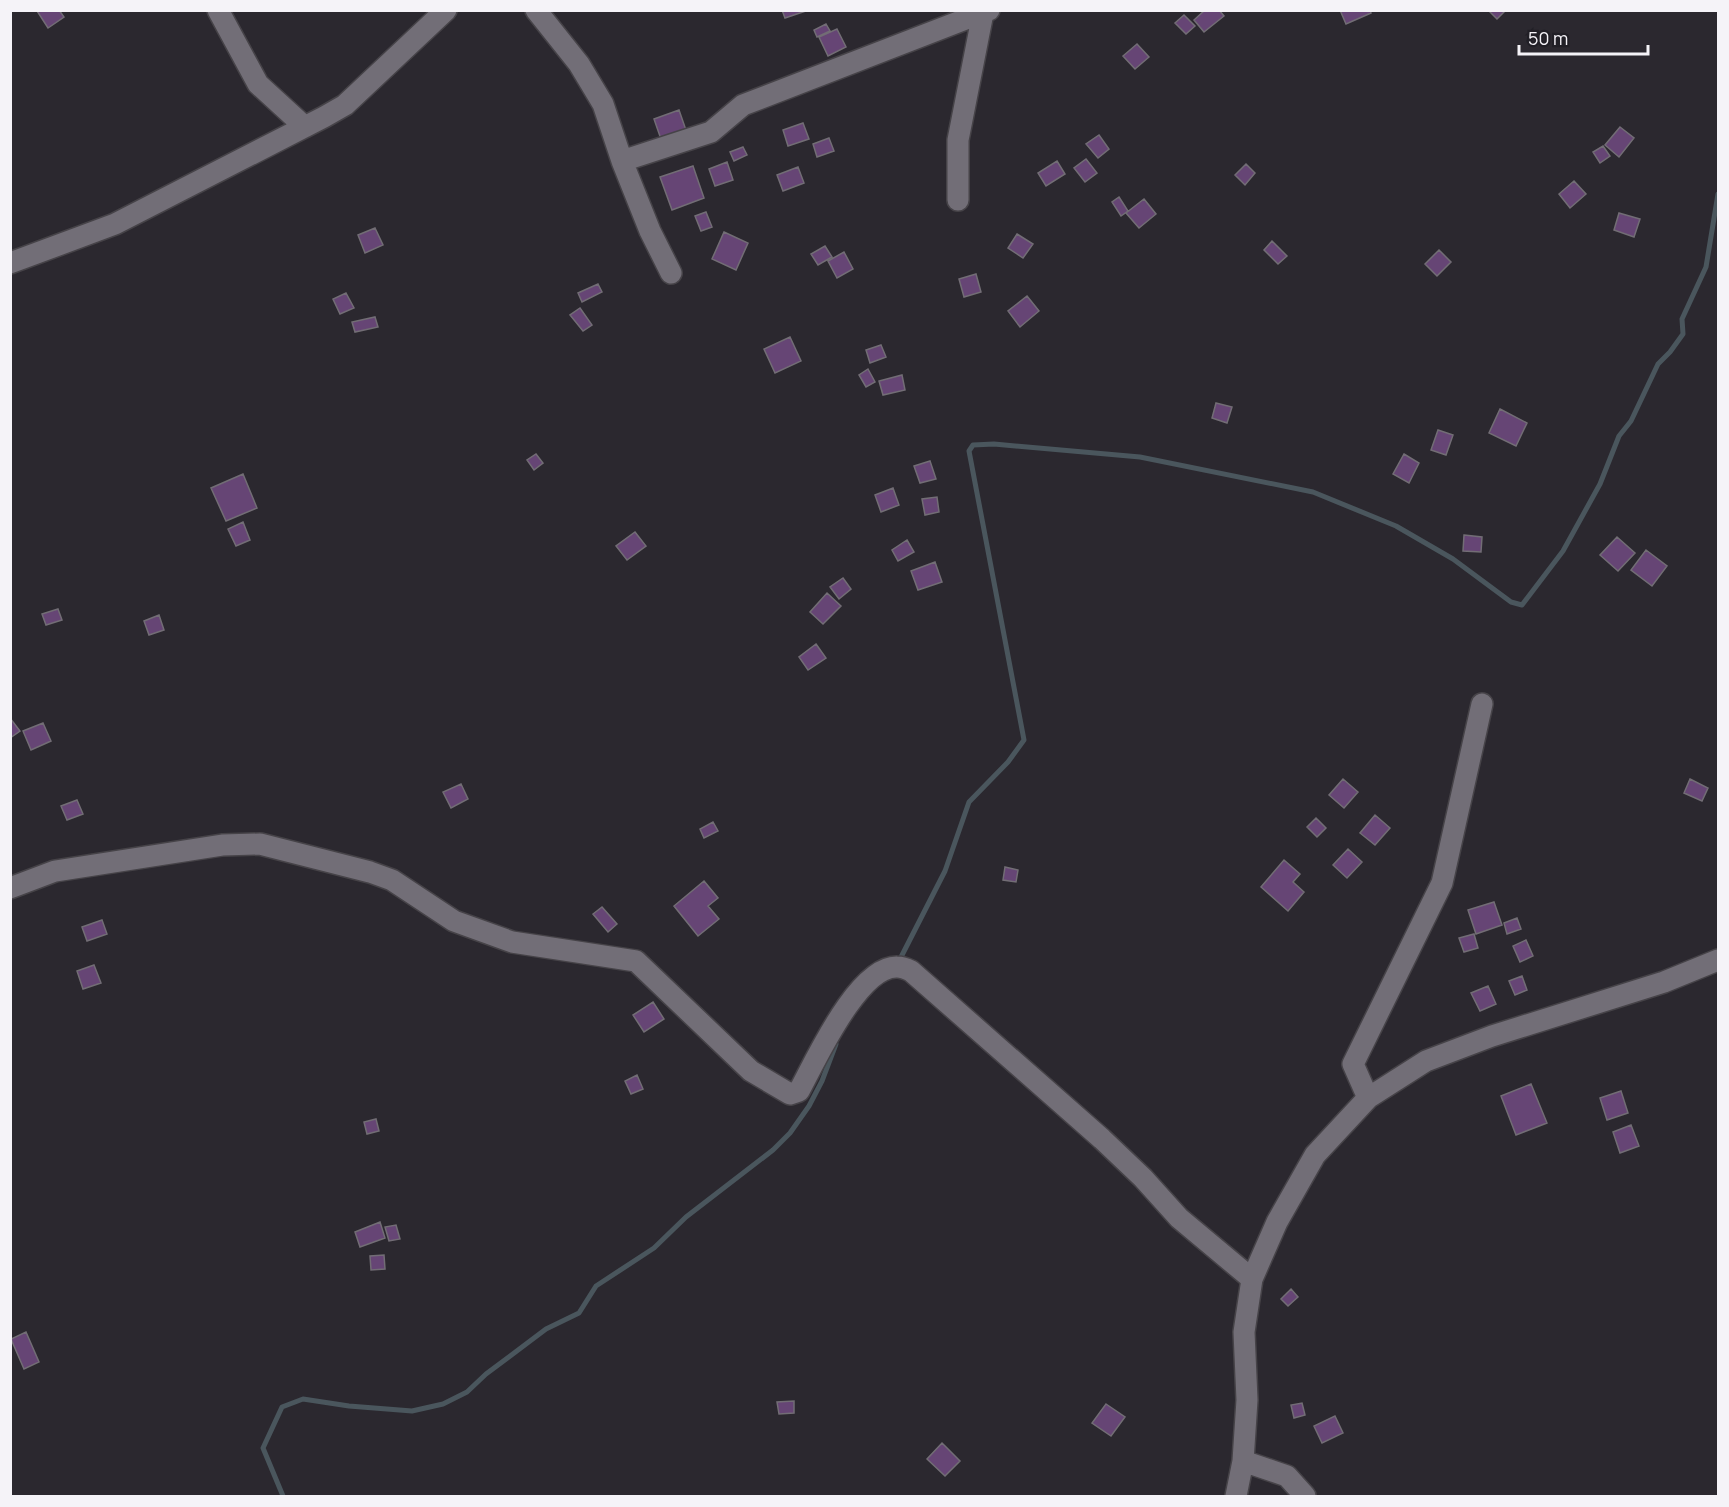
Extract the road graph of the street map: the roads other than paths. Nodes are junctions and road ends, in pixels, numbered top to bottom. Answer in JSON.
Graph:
{"nodes":[{"id":1,"x":218,"y":10,"type":"edge"},
{"id":2,"x":446,"y":10,"type":"edge"},
{"id":3,"x":536,"y":10,"type":"edge"},
{"id":4,"x":986,"y":12,"type":"edge"},
{"id":5,"x":305,"y":127,"type":"junction"},
{"id":6,"x":622,"y":161,"type":"junction"},
{"id":7,"x":958,"y":200,"type":"dead end"},
{"id":8,"x":10,"y":262,"type":"edge"},
{"id":9,"x":671,"y":273,"type":"dead end"},
{"id":10,"x":1482,"y":704,"type":"dead end"},
{"id":11,"x":10,"y":888,"type":"edge"},
{"id":12,"x":1719,"y":960,"type":"edge"},
{"id":13,"x":1368,"y":1098,"type":"junction"},
{"id":14,"x":1252,"y":1279,"type":"junction"},
{"id":15,"x":1243,"y":1461,"type":"junction"},
{"id":16,"x":1236,"y":1497,"type":"edge"},
{"id":17,"x":1305,"y":1497,"type":"edge"}],
"edges":[{"from":1,"to":5,"type":"street"},
{"from":2,"to":5,"type":"street"},
{"from":3,"to":6,"type":"street"},
{"from":4,"to":6,"type":"street"},
{"from":4,"to":7,"type":"street"},
{"from":5,"to":8,"type":"street"},
{"from":6,"to":9,"type":"street"},
{"from":10,"to":13,"type":"street"},
{"from":11,"to":14,"type":"street"},
{"from":12,"to":13,"type":"street"},
{"from":13,"to":14,"type":"street"},
{"from":14,"to":15,"type":"street"},
{"from":15,"to":16,"type":"street"},
{"from":15,"to":17,"type":"street"}]}
